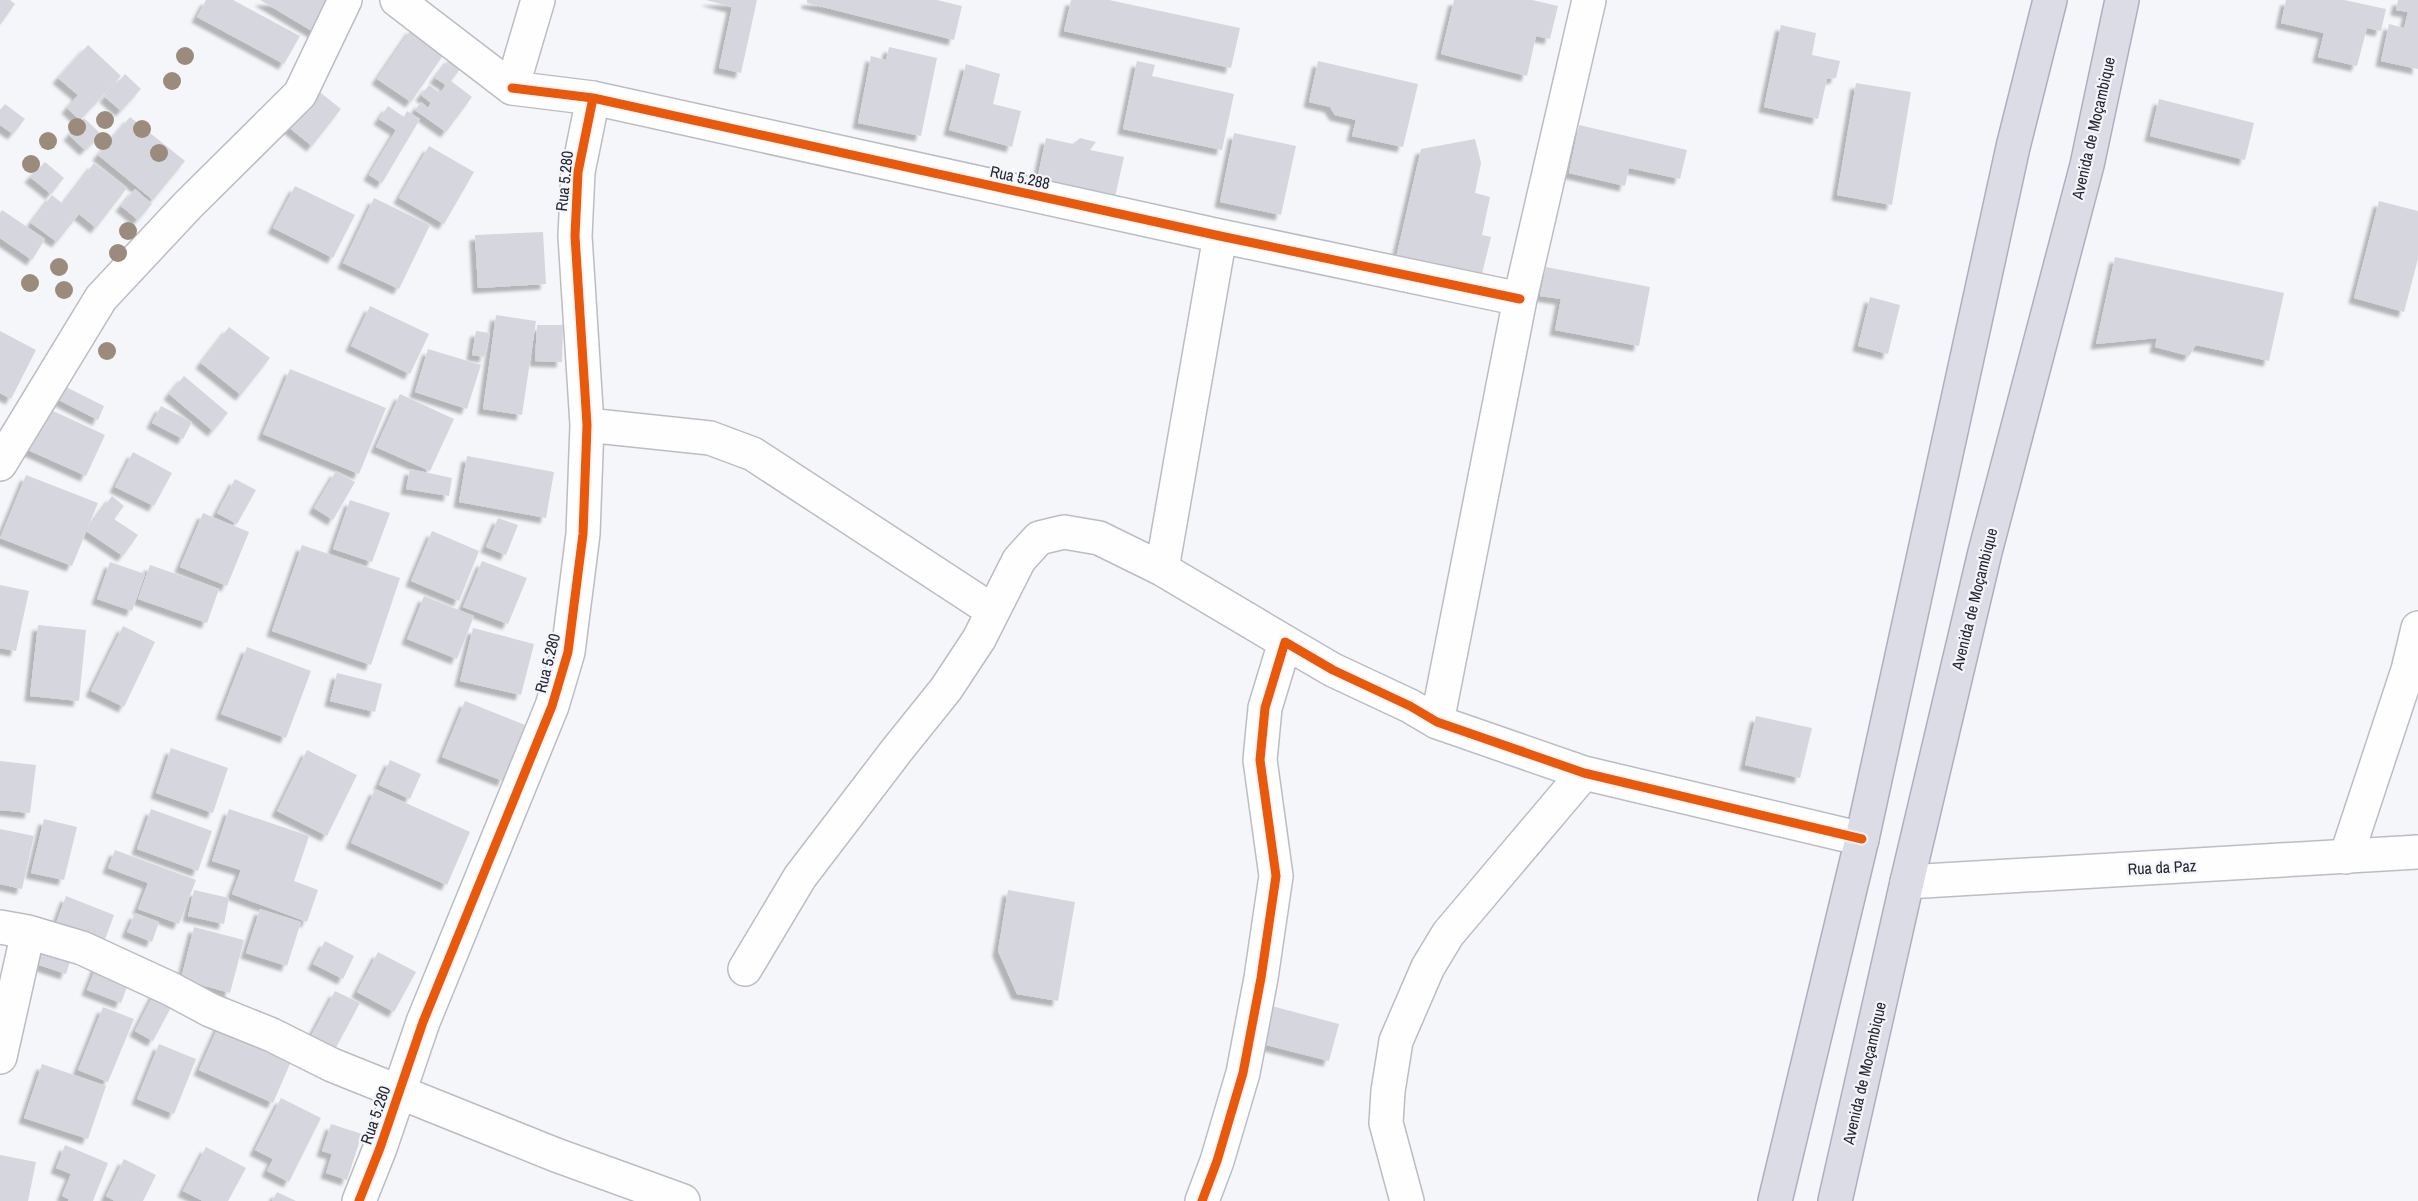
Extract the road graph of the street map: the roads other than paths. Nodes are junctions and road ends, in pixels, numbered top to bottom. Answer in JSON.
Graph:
{"nodes":[{"id":1,"x":345,"y":0,"type":"edge"},
{"id":2,"x":397,"y":0,"type":"edge"},
{"id":3,"x":538,"y":0,"type":"edge"},
{"id":4,"x":1589,"y":0,"type":"edge"},
{"id":5,"x":2050,"y":0,"type":"edge"},
{"id":6,"x":2122,"y":0,"type":"edge"},
{"id":7,"x":512,"y":88,"type":"junction"},
{"id":8,"x":594,"y":98,"type":"junction"},
{"id":9,"x":1220,"y":236,"type":"junction"},
{"id":10,"x":1520,"y":299,"type":"junction"},
{"id":11,"x":587,"y":425,"type":"junction"},
{"id":12,"x":0,"y":464,"type":"edge"},
{"id":13,"x":1162,"y":568,"type":"junction"},
{"id":14,"x":993,"y":612,"type":"junction"},
{"id":15,"x":2418,"y":628,"type":"edge"},
{"id":16,"x":1285,"y":642,"type":"junction"},
{"id":17,"x":1437,"y":722,"type":"junction"},
{"id":18,"x":1584,"y":773,"type":"junction"},
{"id":19,"x":1862,"y":838,"type":"junction"},
{"id":20,"x":2418,"y":852,"type":"edge"},
{"id":21,"x":2346,"y":856,"type":"junction"},
{"id":22,"x":1907,"y":882,"type":"junction"},
{"id":23,"x":14,"y":929,"type":"edge"},
{"id":24,"x":746,"y":969,"type":"dead end"},
{"id":25,"x":0,"y":1057,"type":"edge"},
{"id":26,"x":399,"y":1092,"type":"junction"},
{"id":27,"x":359,"y":1201,"type":"edge"},
{"id":28,"x":683,"y":1201,"type":"edge"},
{"id":29,"x":1202,"y":1201,"type":"edge"},
{"id":30,"x":1407,"y":1201,"type":"edge"},
{"id":31,"x":1775,"y":1201,"type":"edge"},
{"id":32,"x":1835,"y":1201,"type":"edge"}],
"edges":[{"from":1,"to":12,"type":"street"},
{"from":2,"to":7,"type":"street"},
{"from":3,"to":7,"type":"street"},
{"from":4,"to":10,"type":"street"},
{"from":5,"to":19,"type":"highway"},
{"from":6,"to":22,"type":"highway","name":"Avenida de Moçambique"},
{"from":7,"to":8,"type":"street","name":"Rua 5.288"},
{"from":8,"to":9,"type":"street","name":"Rua 5.288"},
{"from":8,"to":11,"type":"street","name":"Rua 5.280"},
{"from":9,"to":10,"type":"street","name":"Rua 5.288"},
{"from":9,"to":13,"type":"street"},
{"from":10,"to":17,"type":"street"},
{"from":11,"to":14,"type":"street"},
{"from":11,"to":26,"type":"street","name":"Rua 5.280"},
{"from":13,"to":14,"type":"street"},
{"from":13,"to":16,"type":"street"},
{"from":14,"to":24,"type":"street"},
{"from":15,"to":21,"type":"street"},
{"from":16,"to":17,"type":"street"},
{"from":16,"to":29,"type":"street"},
{"from":17,"to":18,"type":"street"},
{"from":18,"to":19,"type":"street"},
{"from":18,"to":30,"type":"street"},
{"from":19,"to":31,"type":"highway"},
{"from":20,"to":21,"type":"street","name":"Rua da Paz"},
{"from":21,"to":22,"type":"street","name":"Rua da Paz"},
{"from":22,"to":32,"type":"highway","name":"Avenida de Moçambique"},
{"from":23,"to":25,"type":"street"},
{"from":23,"to":26,"type":"street"},
{"from":26,"to":27,"type":"street","name":"Rua 5.280"},
{"from":26,"to":28,"type":"street"}]}
